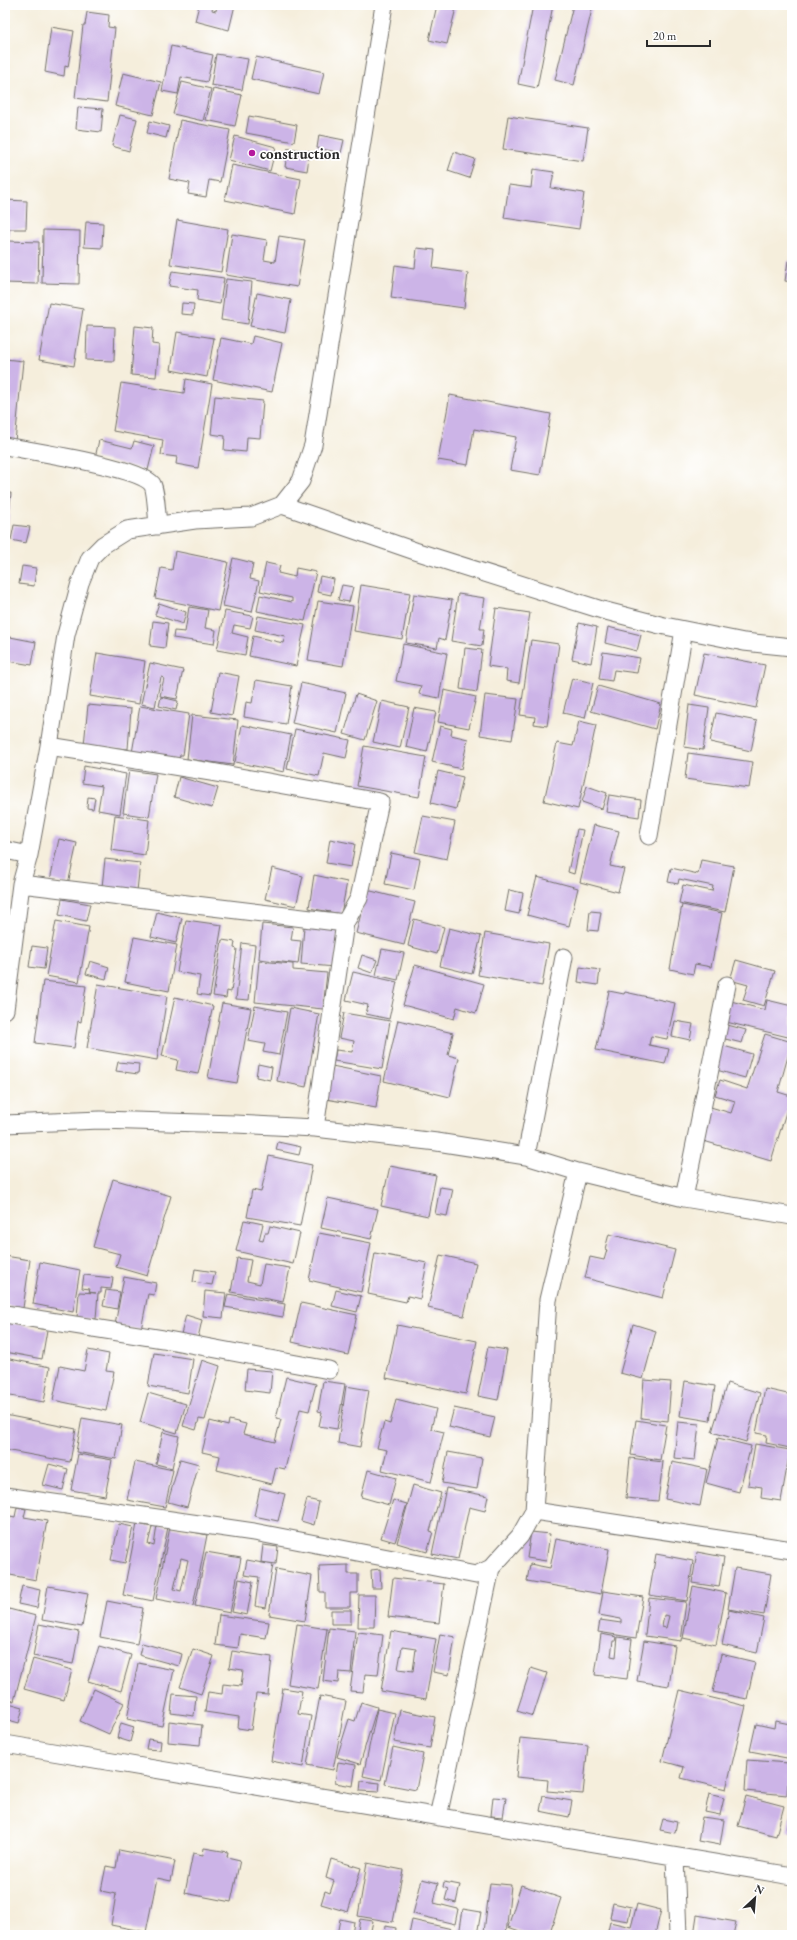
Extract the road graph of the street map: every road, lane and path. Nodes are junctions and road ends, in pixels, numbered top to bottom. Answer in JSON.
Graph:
{"nodes":[{"id":1,"x":384,"y":5,"type":"edge"},
{"id":2,"x":5,"y":446,"type":"edge"},
{"id":3,"x":282,"y":505,"type":"junction"},
{"id":4,"x":158,"y":526,"type":"junction"},
{"id":5,"x":684,"y":630,"type":"junction"},
{"id":6,"x":792,"y":647,"type":"edge"},
{"id":7,"x":49,"y":746,"type":"junction"},
{"id":8,"x":648,"y":836,"type":"dead end"},
{"id":9,"x":5,"y":850,"type":"edge"},
{"id":10,"x":29,"y":855,"type":"junction"},
{"id":11,"x":21,"y":884,"type":"junction"},
{"id":12,"x":345,"y":923,"type":"junction"},
{"id":13,"x":564,"y":957,"type":"dead end"},
{"id":14,"x":728,"y":985,"type":"dead end"},
{"id":15,"x":5,"y":1010,"type":"edge"},
{"id":16,"x":5,"y":1124,"type":"edge"},
{"id":17,"x":315,"y":1128,"type":"junction"},
{"id":18,"x":526,"y":1156,"type":"junction"},
{"id":19,"x":578,"y":1172,"type":"junction"},
{"id":20,"x":684,"y":1198,"type":"junction"},
{"id":21,"x":792,"y":1216,"type":"edge"},
{"id":22,"x":5,"y":1314,"type":"edge"},
{"id":23,"x":329,"y":1370,"type":"dead end"},
{"id":24,"x":5,"y":1496,"type":"edge"},
{"id":25,"x":534,"y":1511,"type":"junction"},
{"id":26,"x":792,"y":1550,"type":"edge"},
{"id":27,"x":491,"y":1568,"type":"junction"},
{"id":28,"x":5,"y":1744,"type":"edge"},
{"id":29,"x":438,"y":1817,"type":"junction"},
{"id":30,"x":675,"y":1857,"type":"junction"},
{"id":31,"x":792,"y":1876,"type":"edge"},
{"id":32,"x":678,"y":1935,"type":"edge"}],
"edges":[{"from":1,"to":3,"type":"street"},
{"from":2,"to":4,"type":"street"},
{"from":3,"to":4,"type":"street"},
{"from":3,"to":5,"type":"street"},
{"from":4,"to":7,"type":"street"},
{"from":5,"to":6,"type":"street"},
{"from":5,"to":8,"type":"street"},
{"from":7,"to":10,"type":"street"},
{"from":7,"to":12,"type":"street"},
{"from":9,"to":10,"type":"street"},
{"from":10,"to":11,"type":"street"},
{"from":11,"to":12,"type":"street"},
{"from":11,"to":15,"type":"street"},
{"from":12,"to":17,"type":"street"},
{"from":13,"to":18,"type":"street"},
{"from":14,"to":20,"type":"street"},
{"from":16,"to":17,"type":"street"},
{"from":17,"to":18,"type":"street"},
{"from":18,"to":19,"type":"street"},
{"from":19,"to":20,"type":"street"},
{"from":19,"to":25,"type":"street"},
{"from":20,"to":21,"type":"street"},
{"from":22,"to":23,"type":"street"},
{"from":24,"to":27,"type":"street"},
{"from":25,"to":26,"type":"street"},
{"from":25,"to":27,"type":"street"},
{"from":27,"to":29,"type":"street"},
{"from":28,"to":29,"type":"street"},
{"from":29,"to":30,"type":"street"},
{"from":30,"to":31,"type":"street"},
{"from":30,"to":32,"type":"street"}]}
